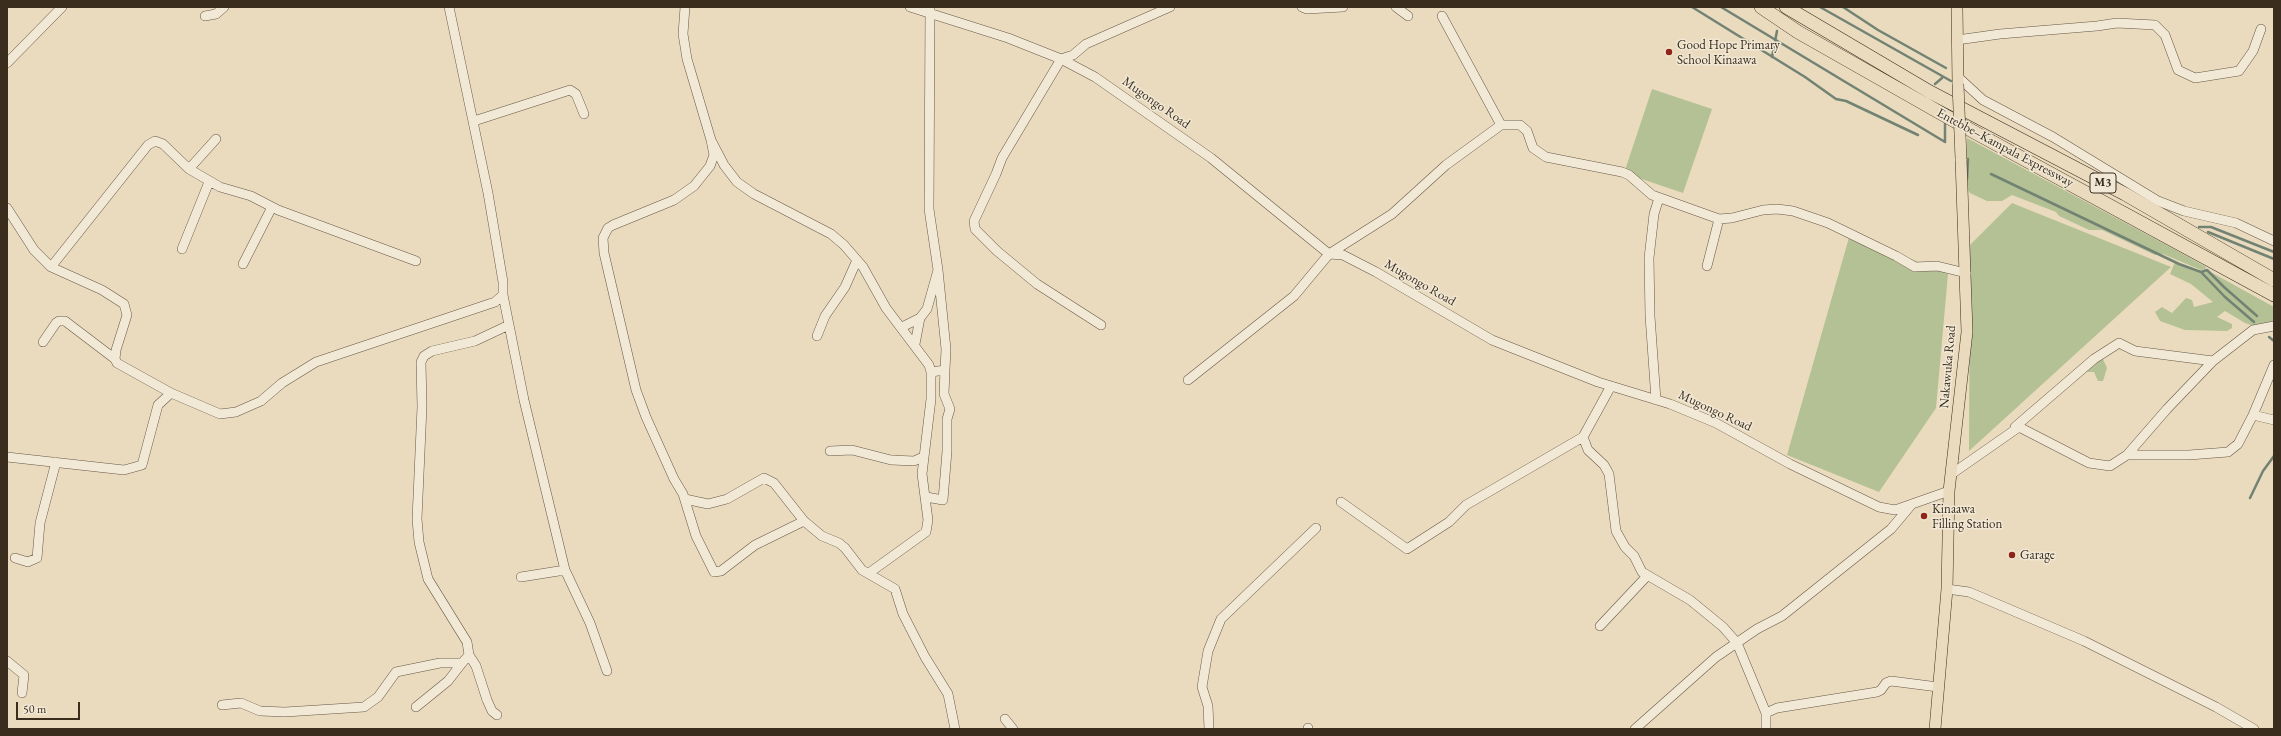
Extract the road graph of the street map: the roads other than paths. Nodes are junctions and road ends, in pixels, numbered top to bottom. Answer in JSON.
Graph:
{"nodes":[{"id":1,"x":62,"y":7,"type":"edge"},
{"id":2,"x":224,"y":7,"type":"edge"},
{"id":3,"x":449,"y":7,"type":"edge"},
{"id":4,"x":685,"y":7,"type":"edge"},
{"id":5,"x":910,"y":7,"type":"edge"},
{"id":6,"x":1170,"y":7,"type":"edge"},
{"id":7,"x":1302,"y":7,"type":"edge"},
{"id":8,"x":1343,"y":7,"type":"edge"},
{"id":9,"x":1396,"y":7,"type":"edge"},
{"id":10,"x":1761,"y":7,"type":"edge"},
{"id":11,"x":1786,"y":7,"type":"edge"},
{"id":12,"x":1957,"y":7,"type":"edge"},
{"id":13,"x":932,"y":9,"type":"edge"},
{"id":14,"x":205,"y":16,"type":"dead end"},
{"id":15,"x":1408,"y":16,"type":"dead end"},
{"id":16,"x":1442,"y":16,"type":"dead end"},
{"id":17,"x":2261,"y":29,"type":"dead end"},
{"id":18,"x":1957,"y":40,"type":"junction"},
{"id":19,"x":1061,"y":58,"type":"junction"},
{"id":20,"x":7,"y":63,"type":"edge"},
{"id":21,"x":1958,"y":80,"type":"junction"},
{"id":22,"x":584,"y":114,"type":"dead end"},
{"id":23,"x":474,"y":121,"type":"junction"},
{"id":24,"x":1501,"y":125,"type":"junction"},
{"id":25,"x":216,"y":139,"type":"dead end"},
{"id":26,"x":711,"y":140,"type":"junction"},
{"id":27,"x":189,"y":169,"type":"junction"},
{"id":28,"x":209,"y":182,"type":"junction"},
{"id":29,"x":1659,"y":198,"type":"junction"},
{"id":30,"x":272,"y":207,"type":"junction"},
{"id":31,"x":7,"y":208,"type":"edge"},
{"id":32,"x":1719,"y":218,"type":"junction"},
{"id":33,"x":2274,"y":241,"type":"edge"},
{"id":34,"x":182,"y":249,"type":"dead end"},
{"id":35,"x":1328,"y":254,"type":"junction"},
{"id":36,"x":857,"y":260,"type":"junction"},
{"id":37,"x":416,"y":261,"type":"dead end"},
{"id":38,"x":243,"y":264,"type":"dead end"},
{"id":39,"x":1707,"y":266,"type":"dead end"},
{"id":40,"x":51,"y":267,"type":"junction"},
{"id":41,"x":938,"y":270,"type":"junction"},
{"id":42,"x":1966,"y":273,"type":"junction"},
{"id":43,"x":2274,"y":280,"type":"edge"},
{"id":44,"x":503,"y":294,"type":"junction"},
{"id":45,"x":2274,"y":295,"type":"edge"},
{"id":46,"x":926,"y":309,"type":"junction"},
{"id":47,"x":943,"y":312,"type":"junction"},
{"id":48,"x":920,"y":318,"type":"junction"},
{"id":49,"x":509,"y":325,"type":"junction"},
{"id":50,"x":1101,"y":325,"type":"dead end"},
{"id":51,"x":2274,"y":326,"type":"edge"},
{"id":52,"x":902,"y":327,"type":"junction"},
{"id":53,"x":817,"y":336,"type":"dead end"},
{"id":54,"x":43,"y":342,"type":"dead end"},
{"id":55,"x":914,"y":344,"type":"junction"},
{"id":56,"x":115,"y":359,"type":"junction"},
{"id":57,"x":2213,"y":361,"type":"junction"},
{"id":58,"x":2274,"y":365,"type":"edge"},
{"id":59,"x":945,"y":370,"type":"junction"},
{"id":60,"x":931,"y":372,"type":"junction"},
{"id":61,"x":1188,"y":380,"type":"dead end"},
{"id":62,"x":1611,"y":386,"type":"junction"},
{"id":63,"x":172,"y":393,"type":"junction"},
{"id":64,"x":1656,"y":400,"type":"junction"},
{"id":65,"x":2253,"y":415,"type":"junction"},
{"id":66,"x":2274,"y":420,"type":"edge"},
{"id":67,"x":2015,"y":427,"type":"junction"},
{"id":68,"x":1583,"y":437,"type":"junction"},
{"id":69,"x":830,"y":451,"type":"dead end"},
{"id":70,"x":2127,"y":455,"type":"junction"},
{"id":71,"x":7,"y":457,"type":"edge"},
{"id":72,"x":923,"y":457,"type":"junction"},
{"id":73,"x":56,"y":462,"type":"junction"},
{"id":74,"x":1953,"y":473,"type":"junction"},
{"id":75,"x":1949,"y":491,"type":"junction"},
{"id":76,"x":926,"y":497,"type":"junction"},
{"id":77,"x":685,"y":499,"type":"junction"},
{"id":78,"x":1341,"y":502,"type":"dead end"},
{"id":79,"x":1912,"y":504,"type":"junction"},
{"id":80,"x":804,"y":521,"type":"junction"},
{"id":81,"x":1316,"y":528,"type":"dead end"},
{"id":82,"x":15,"y":558,"type":"dead end"},
{"id":83,"x":565,"y":570,"type":"junction"},
{"id":84,"x":869,"y":573,"type":"junction"},
{"id":85,"x":1648,"y":576,"type":"junction"},
{"id":86,"x":521,"y":578,"type":"dead end"},
{"id":87,"x":1947,"y":590,"type":"junction"},
{"id":88,"x":1600,"y":626,"type":"dead end"},
{"id":89,"x":1737,"y":643,"type":"junction"},
{"id":90,"x":469,"y":655,"type":"junction"},
{"id":91,"x":7,"y":661,"type":"edge"},
{"id":92,"x":462,"y":662,"type":"junction"},
{"id":93,"x":607,"y":670,"type":"dead end"},
{"id":94,"x":1938,"y":686,"type":"junction"},
{"id":95,"x":22,"y":693,"type":"dead end"},
{"id":96,"x":222,"y":705,"type":"dead end"},
{"id":97,"x":416,"y":707,"type":"dead end"},
{"id":98,"x":1766,"y":713,"type":"junction"},
{"id":99,"x":497,"y":715,"type":"dead end"},
{"id":100,"x":1005,"y":719,"type":"dead end"},
{"id":101,"x":955,"y":729,"type":"edge"},
{"id":102,"x":1012,"y":729,"type":"edge"},
{"id":103,"x":1209,"y":729,"type":"edge"},
{"id":104,"x":1635,"y":729,"type":"edge"},
{"id":105,"x":1766,"y":729,"type":"edge"},
{"id":106,"x":1935,"y":729,"type":"edge"},
{"id":107,"x":2254,"y":729,"type":"edge"}],
"edges":[{"from":1,"to":20,"type":"street"},
{"from":2,"to":14,"type":"street"},
{"from":3,"to":23,"type":"street"},
{"from":4,"to":26,"type":"street"},
{"from":5,"to":13,"type":"street","name":"Mugongo Road"},
{"from":6,"to":19,"type":"street"},
{"from":7,"to":8,"type":"street"},
{"from":9,"to":15,"type":"street"},
{"from":10,"to":45,"type":"highway","name":"Entebbe–Kampala Expressway","number":"M3"},
{"from":11,"to":43,"type":"highway","name":"Entebbe–Kampala Expressway","number":"M3"},
{"from":12,"to":18,"type":"main road","name":"Nakawuka Road"},
{"from":13,"to":19,"type":"street","name":"Mugongo Road"},
{"from":13,"to":41,"type":"street"},
{"from":16,"to":24,"type":"street"},
{"from":17,"to":18,"type":"street"},
{"from":18,"to":21,"type":"main road","name":"Nakawuka Road"},
{"from":19,"to":35,"type":"street","name":"Mugongo Road"},
{"from":19,"to":50,"type":"street"},
{"from":21,"to":33,"type":"street"},
{"from":21,"to":42,"type":"main road","name":"Nakawuka Road","bridge":true},
{"from":22,"to":23,"type":"street"},
{"from":23,"to":44,"type":"street"},
{"from":24,"to":29,"type":"street"},
{"from":24,"to":35,"type":"street"},
{"from":25,"to":27,"type":"street"},
{"from":26,"to":36,"type":"street"},
{"from":26,"to":77,"type":"street"},
{"from":27,"to":28,"type":"street"},
{"from":27,"to":40,"type":"street"},
{"from":28,"to":30,"type":"street"},
{"from":28,"to":34,"type":"street"},
{"from":29,"to":32,"type":"street"},
{"from":29,"to":64,"type":"street"},
{"from":30,"to":37,"type":"street"},
{"from":30,"to":38,"type":"street"},
{"from":31,"to":40,"type":"street"},
{"from":32,"to":39,"type":"street"},
{"from":32,"to":42,"type":"street"},
{"from":35,"to":61,"type":"street"},
{"from":35,"to":62,"type":"street","name":"Mugongo Road"},
{"from":36,"to":52,"type":"street"},
{"from":36,"to":53,"type":"street"},
{"from":40,"to":56,"type":"street"},
{"from":41,"to":46,"type":"street"},
{"from":41,"to":47,"type":"street"},
{"from":42,"to":74,"type":"main road","name":"Nakawuka Road"},
{"from":44,"to":49,"type":"street"},
{"from":44,"to":63,"type":"street"},
{"from":46,"to":47,"type":"street"},
{"from":46,"to":48,"type":"street"},
{"from":47,"to":59,"type":"street"},
{"from":48,"to":52,"type":"street"},
{"from":48,"to":55,"type":"street"},
{"from":49,"to":83,"type":"street"},
{"from":49,"to":90,"type":"street"},
{"from":51,"to":57,"type":"street"},
{"from":52,"to":55,"type":"street"},
{"from":54,"to":56,"type":"street"},
{"from":55,"to":60,"type":"street"},
{"from":56,"to":63,"type":"street"},
{"from":57,"to":67,"type":"street"},
{"from":57,"to":70,"type":"street"},
{"from":58,"to":65,"type":"street"},
{"from":59,"to":60,"type":"street"},
{"from":59,"to":76,"type":"street"},
{"from":60,"to":72,"type":"street"},
{"from":62,"to":64,"type":"street","name":"Mugongo Road"},
{"from":62,"to":68,"type":"street"},
{"from":63,"to":73,"type":"street"},
{"from":64,"to":79,"type":"street","name":"Mugongo Road"},
{"from":65,"to":66,"type":"street"},
{"from":65,"to":70,"type":"street"},
{"from":67,"to":70,"type":"street"},
{"from":67,"to":74,"type":"street"},
{"from":68,"to":78,"type":"street"},
{"from":68,"to":85,"type":"street"},
{"from":69,"to":72,"type":"street"},
{"from":71,"to":73,"type":"street"},
{"from":72,"to":76,"type":"street"},
{"from":73,"to":82,"type":"street"},
{"from":74,"to":75,"type":"main road","name":"Nakawuka Road"},
{"from":75,"to":79,"type":"street","name":"Mugongo Road"},
{"from":75,"to":87,"type":"main road","name":"Nakawuka Road"},
{"from":76,"to":84,"type":"street"},
{"from":77,"to":80,"type":"street"},
{"from":77,"to":80,"type":"street"},
{"from":79,"to":89,"type":"street"},
{"from":80,"to":84,"type":"street"},
{"from":81,"to":103,"type":"street"},
{"from":83,"to":86,"type":"street"},
{"from":83,"to":93,"type":"street"},
{"from":84,"to":101,"type":"street"},
{"from":85,"to":88,"type":"street"},
{"from":85,"to":89,"type":"street"},
{"from":87,"to":94,"type":"main road","name":"Nakawuka Road"},
{"from":87,"to":107,"type":"street"},
{"from":89,"to":98,"type":"street"},
{"from":89,"to":104,"type":"street"},
{"from":90,"to":92,"type":"street"},
{"from":90,"to":99,"type":"street"},
{"from":91,"to":95,"type":"street"},
{"from":92,"to":96,"type":"street"},
{"from":92,"to":97,"type":"street"},
{"from":94,"to":98,"type":"street"},
{"from":94,"to":106,"type":"main road","name":"Nakawuka Road"},
{"from":98,"to":105,"type":"street"},
{"from":100,"to":102,"type":"street"}]}
